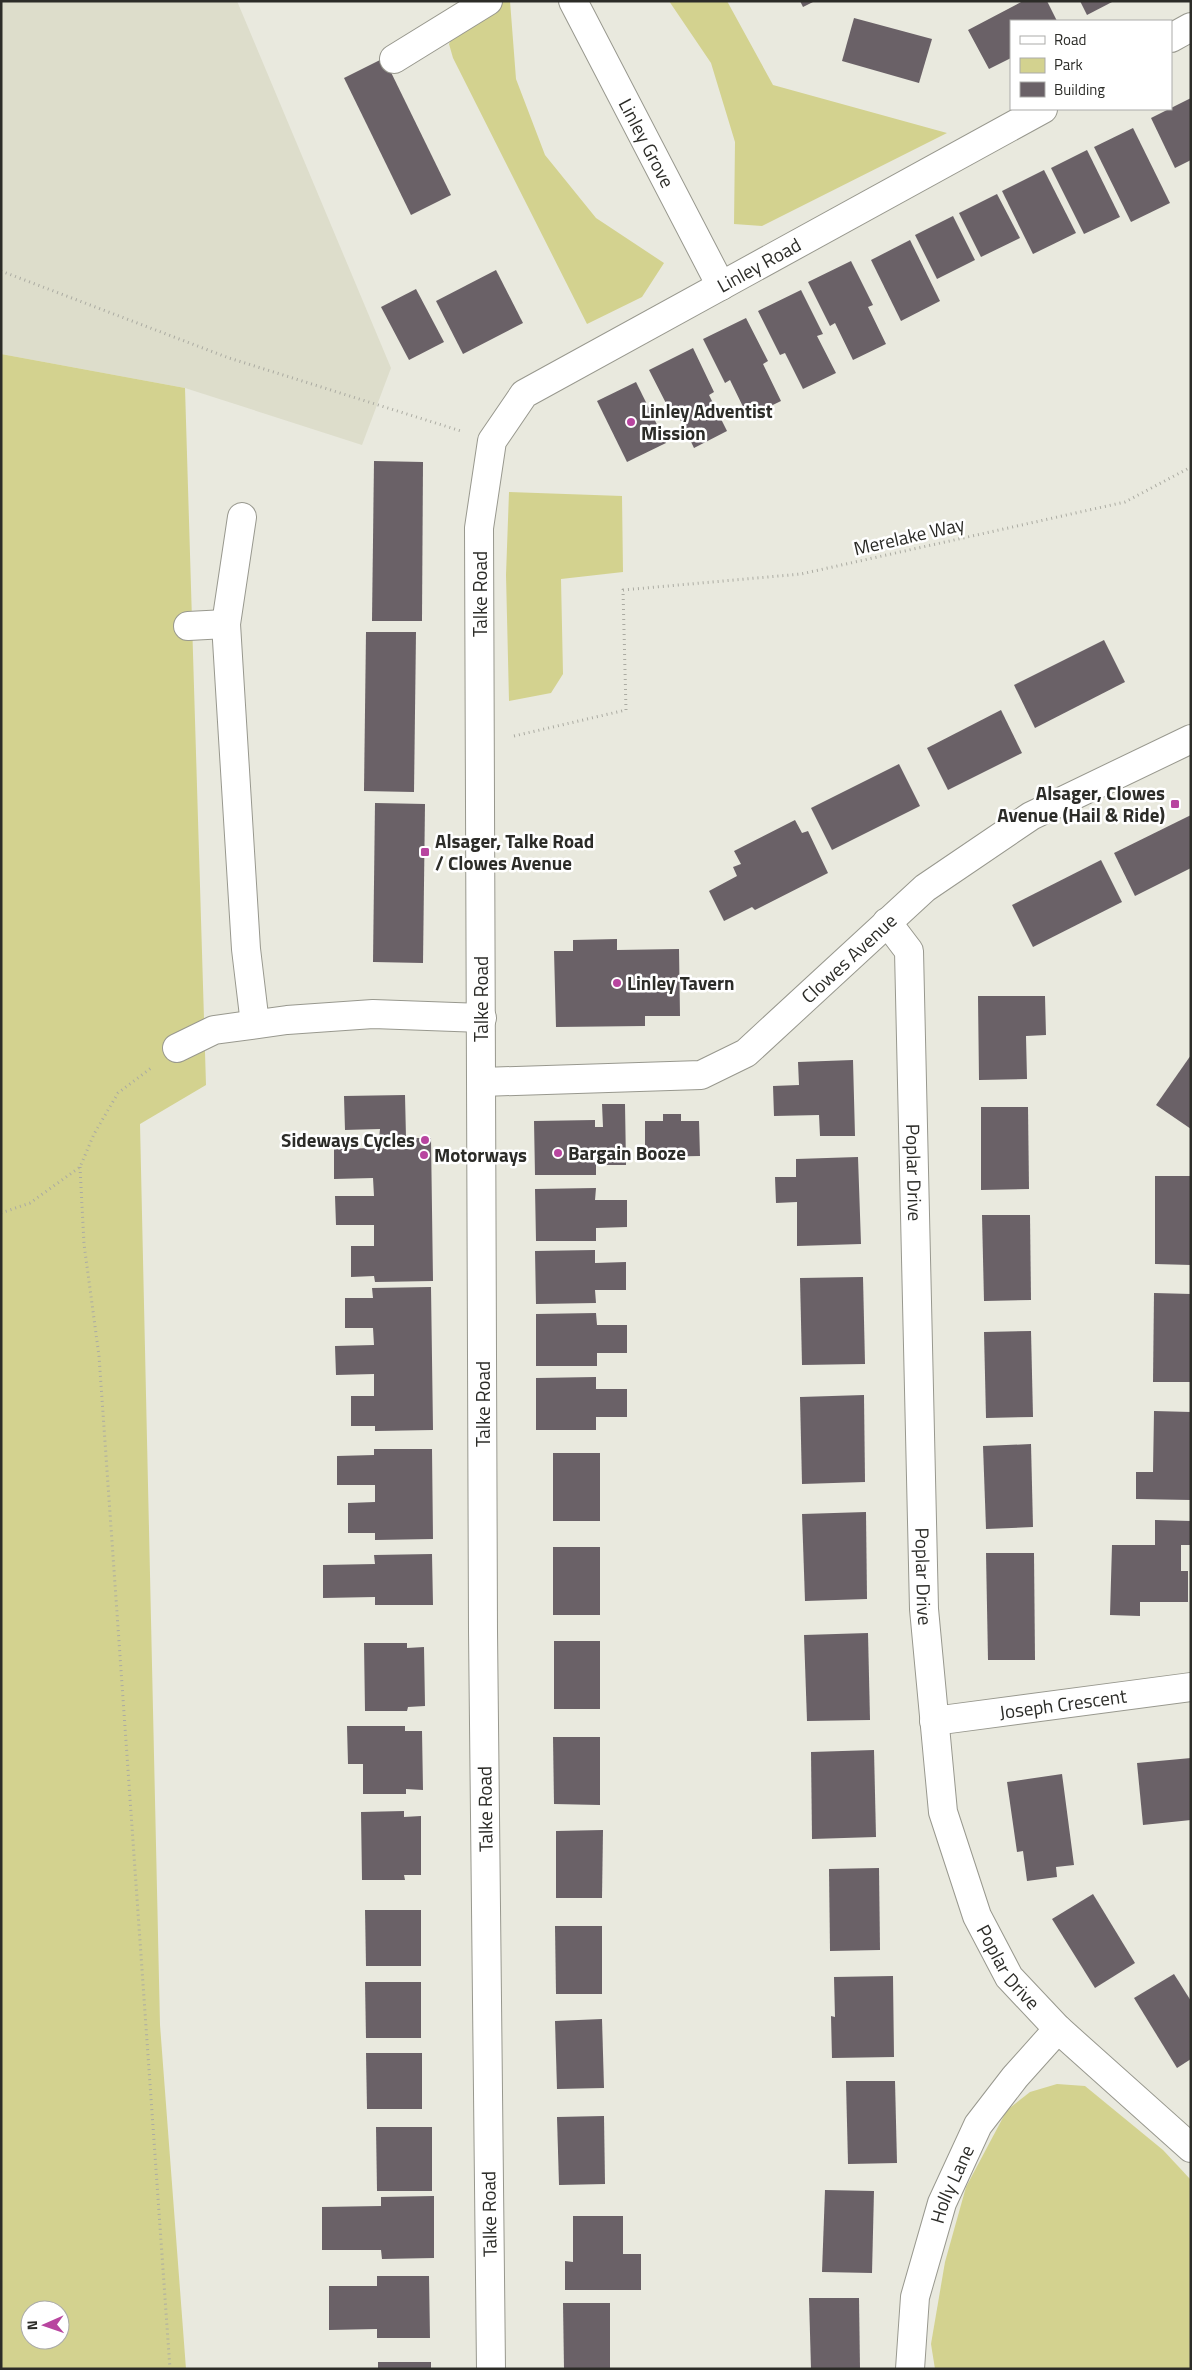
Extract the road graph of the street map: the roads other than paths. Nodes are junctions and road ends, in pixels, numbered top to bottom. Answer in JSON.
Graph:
{"nodes":[{"id":1,"x":488,"y":1,"type":"edge"},
{"id":2,"x":572,"y":1,"type":"edge"},
{"id":3,"x":1191,"y":28,"type":"edge"},
{"id":4,"x":1172,"y":38,"type":"edge"},
{"id":5,"x":394,"y":59,"type":"dead end"},
{"id":6,"x":1041,"y":110,"type":"edge"},
{"id":7,"x":721,"y":286,"type":"junction"},
{"id":8,"x":492,"y":441,"type":"joint"},
{"id":9,"x":242,"y":517,"type":"dead end"},
{"id":10,"x":226,"y":624,"type":"junction"},
{"id":11,"x":188,"y":626,"type":"dead end"},
{"id":12,"x":1191,"y":739,"type":"edge"},
{"id":13,"x":886,"y":922,"type":"junction"},
{"id":14,"x":482,"y":1018,"type":"junction"},
{"id":15,"x":255,"y":1024,"type":"junction"},
{"id":16,"x":177,"y":1048,"type":"road end"},
{"id":17,"x":482,"y":1082,"type":"junction"},
{"id":18,"x":1191,"y":1687,"type":"edge"},
{"id":19,"x":934,"y":1721,"type":"junction"},
{"id":20,"x":1058,"y":2029,"type":"junction"},
{"id":21,"x":1191,"y":2148,"type":"edge"},
{"id":22,"x":491,"y":2369,"type":"edge"},
{"id":23,"x":910,"y":2369,"type":"edge"}],
"edges":[{"from":1,"to":5,"type":"street"},
{"from":2,"to":7,"type":"street","name":"Linley Grove"},
{"from":3,"to":4,"type":"street"},
{"from":6,"to":7,"type":"street","name":"Linley Road"},
{"from":7,"to":8,"type":"street","name":"Linley Road"},
{"from":8,"to":14,"type":"street","name":"Talke Road"},
{"from":9,"to":10,"type":"street"},
{"from":10,"to":11,"type":"street"},
{"from":10,"to":15,"type":"street"},
{"from":12,"to":13,"type":"street","name":"Clowes Avenue"},
{"from":13,"to":17,"type":"street","name":"Clowes Avenue"},
{"from":13,"to":19,"type":"street","name":"Poplar Drive"},
{"from":14,"to":15,"type":"street"},
{"from":14,"to":17,"type":"street","name":"Talke Road"},
{"from":15,"to":16,"type":"street"},
{"from":17,"to":22,"type":"street","name":"Talke Road"},
{"from":18,"to":19,"type":"street","name":"Joseph Crescent"},
{"from":19,"to":20,"type":"street","name":"Poplar Drive"},
{"from":20,"to":21,"type":"street","name":"Poplar Drive"},
{"from":20,"to":23,"type":"street","name":"Holly Lane"}]}
